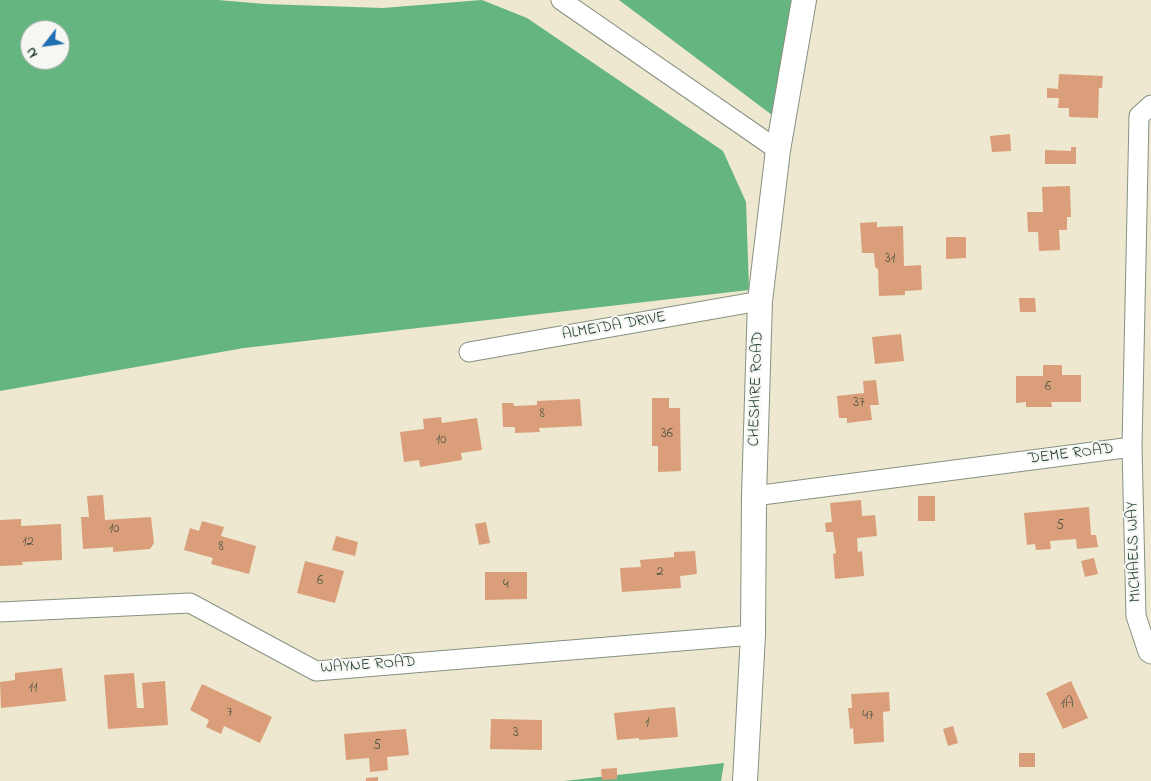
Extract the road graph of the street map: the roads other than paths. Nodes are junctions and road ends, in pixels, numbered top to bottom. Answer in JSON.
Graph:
{"nodes":[{"id":1,"x":561,"y":0,"type":"edge"},
{"id":2,"x":804,"y":0,"type":"edge"},
{"id":3,"x":1151,"y":105,"type":"edge"},
{"id":4,"x":778,"y":150,"type":"junction"},
{"id":5,"x":760,"y":301,"type":"junction"},
{"id":6,"x":469,"y":352,"type":"dead end"},
{"id":7,"x":1132,"y":447,"type":"junction"},
{"id":8,"x":754,"y":496,"type":"junction"},
{"id":9,"x":0,"y":612,"type":"edge"},
{"id":10,"x":753,"y":635,"type":"junction"},
{"id":11,"x":1151,"y":654,"type":"edge"},
{"id":12,"x":745,"y":781,"type":"edge"}],
"edges":[{"from":1,"to":4,"type":"street"},
{"from":2,"to":4,"type":"street","name":"CHESHIRE ROAD"},
{"from":3,"to":7,"type":"street","name":"DEME ROAD"},
{"from":4,"to":5,"type":"street","name":"CHESHIRE ROAD"},
{"from":5,"to":6,"type":"street","name":"ALMEIDA DRIVE"},
{"from":5,"to":8,"type":"street","name":"CHESHIRE ROAD"},
{"from":7,"to":8,"type":"street","name":"DEME ROAD"},
{"from":7,"to":11,"type":"street","name":"MICHAELS WAY"},
{"from":8,"to":10,"type":"street","name":"CHESHIRE ROAD"},
{"from":9,"to":10,"type":"street","name":"WAYNE ROAD"},
{"from":10,"to":12,"type":"street","name":"CHESHIRE ROAD"}]}
